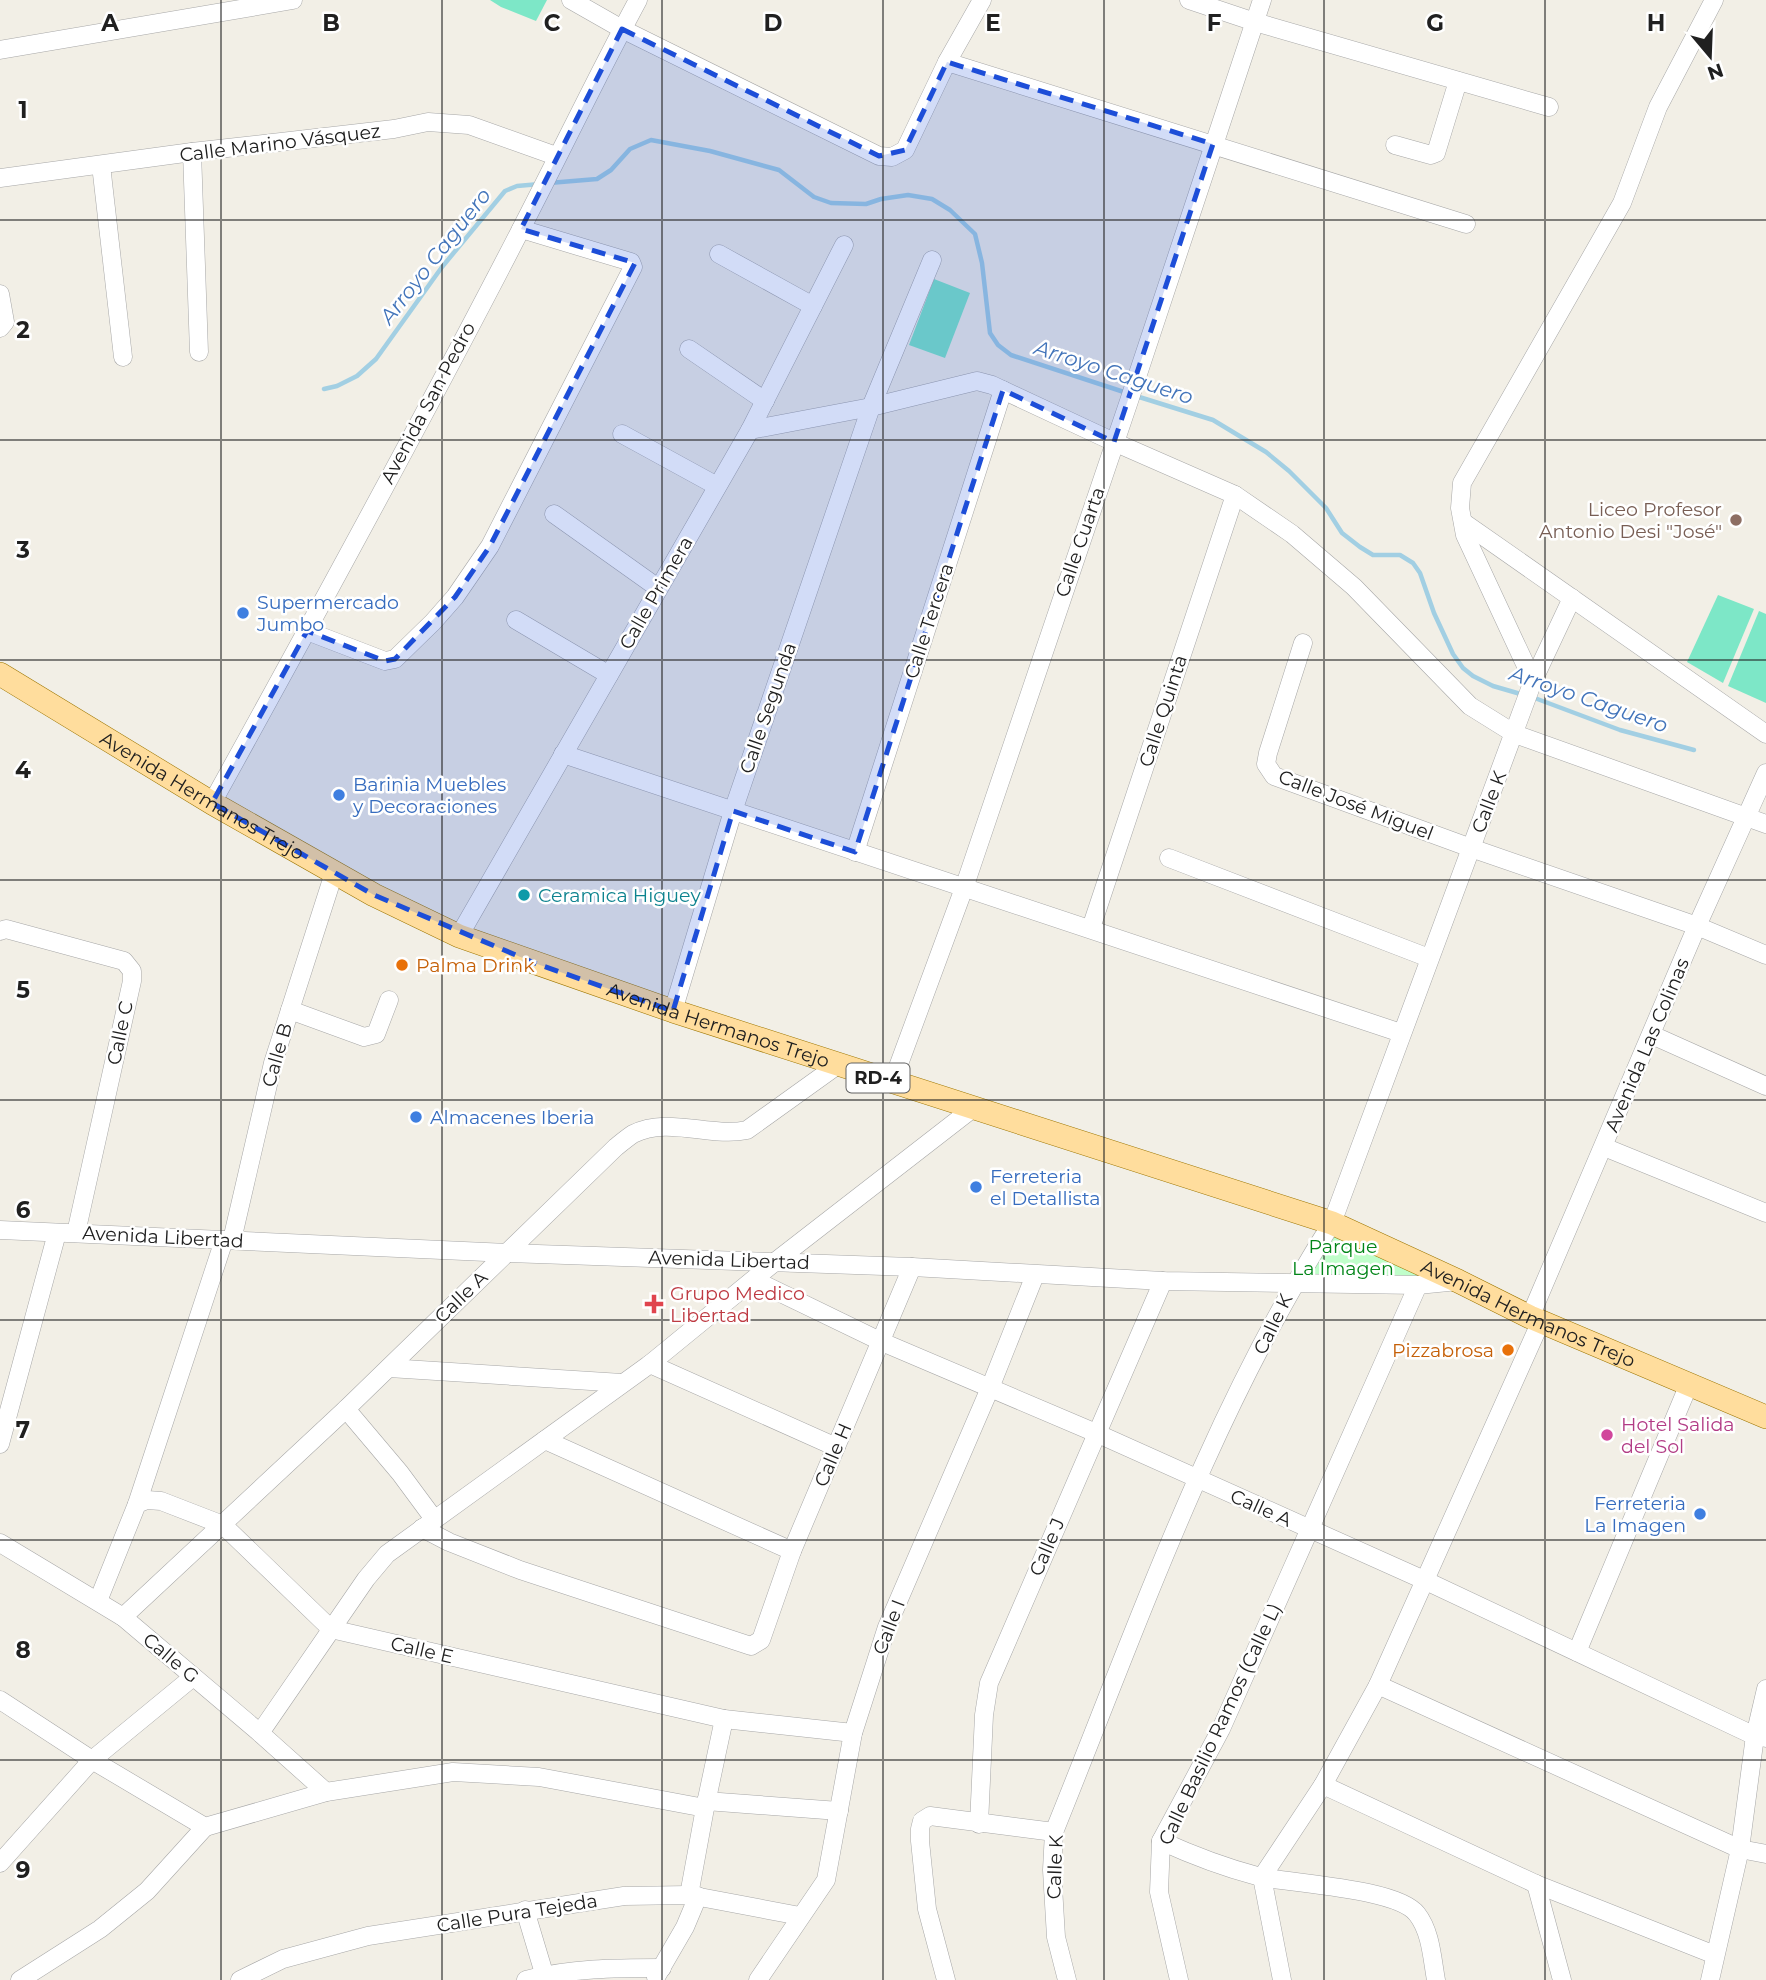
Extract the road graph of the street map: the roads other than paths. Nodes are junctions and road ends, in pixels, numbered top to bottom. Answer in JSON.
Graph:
{"nodes":[{"id":1,"x":293,"y":0,"type":"edge"},
{"id":2,"x":571,"y":0,"type":"edge"},
{"id":3,"x":638,"y":0,"type":"edge"},
{"id":4,"x":982,"y":0,"type":"edge"},
{"id":5,"x":1189,"y":0,"type":"edge"},
{"id":6,"x":1262,"y":0,"type":"edge"},
{"id":7,"x":1714,"y":0,"type":"edge"},
{"id":8,"x":1255,"y":22,"type":"junction"},
{"id":9,"x":622,"y":29,"type":"junction"},
{"id":10,"x":0,"y":50,"type":"edge"},
{"id":11,"x":947,"y":62,"type":"junction"},
{"id":12,"x":1458,"y":81,"type":"junction"},
{"id":13,"x":1549,"y":107,"type":"dead end"},
{"id":14,"x":1213,"y":144,"type":"junction"},
{"id":15,"x":1395,"y":145,"type":"dead end"},
{"id":16,"x":192,"y":152,"type":"junction"},
{"id":17,"x":556,"y":156,"type":"junction"},
{"id":18,"x":101,"y":165,"type":"junction"},
{"id":19,"x":0,"y":178,"type":"edge"},
{"id":20,"x":1466,"y":224,"type":"dead end"},
{"id":21,"x":521,"y":229,"type":"junction"},
{"id":22,"x":844,"y":245,"type":"dead end"},
{"id":23,"x":719,"y":254,"type":"dead end"},
{"id":24,"x":932,"y":260,"type":"dead end"},
{"id":25,"x":0,"y":294,"type":"edge"},
{"id":26,"x":813,"y":306,"type":"junction"},
{"id":27,"x":0,"y":328,"type":"edge"},
{"id":28,"x":689,"y":349,"type":"dead end"},
{"id":29,"x":199,"y":352,"type":"dead end"},
{"id":30,"x":122,"y":357,"type":"dead end"},
{"id":31,"x":1003,"y":390,"type":"junction"},
{"id":32,"x":765,"y":401,"type":"junction"},
{"id":33,"x":871,"y":407,"type":"junction"},
{"id":34,"x":750,"y":430,"type":"junction"},
{"id":35,"x":622,"y":433,"type":"dead end"},
{"id":36,"x":1114,"y":442,"type":"junction"},
{"id":37,"x":717,"y":486,"type":"junction"},
{"id":38,"x":1235,"y":495,"type":"junction"},
{"id":39,"x":554,"y":513,"type":"dead end"},
{"id":40,"x":1463,"y":523,"type":"junction"},
{"id":41,"x":658,"y":588,"type":"junction"},
{"id":42,"x":1572,"y":598,"type":"junction"},
{"id":43,"x":516,"y":620,"type":"dead end"},
{"id":44,"x":307,"y":631,"type":"junction"},
{"id":45,"x":1303,"y":643,"type":"dead end"},
{"id":46,"x":609,"y":674,"type":"junction"},
{"id":47,"x":6,"y":680,"type":"edge"},
{"id":48,"x":1532,"y":686,"type":"junction"},
{"id":49,"x":1515,"y":734,"type":"junction"},
{"id":50,"x":1766,"y":734,"type":"edge"},
{"id":51,"x":563,"y":754,"type":"junction"},
{"id":52,"x":1766,"y":773,"type":"edge"},
{"id":53,"x":212,"y":803,"type":"junction"},
{"id":54,"x":733,"y":811,"type":"junction"},
{"id":55,"x":1748,"y":816,"type":"junction"},
{"id":56,"x":1766,"y":824,"type":"edge"},
{"id":57,"x":1471,"y":848,"type":"junction"},
{"id":58,"x":855,"y":852,"type":"junction"},
{"id":59,"x":1169,"y":859,"type":"dead end"},
{"id":60,"x":334,"y":873,"type":"junction"},
{"id":61,"x":964,"y":888,"type":"junction"},
{"id":62,"x":1697,"y":926,"type":"junction"},
{"id":63,"x":1091,"y":928,"type":"junction"},
{"id":64,"x":0,"y":930,"type":"edge"},
{"id":65,"x":459,"y":936,"type":"junction"},
{"id":66,"x":1766,"y":956,"type":"edge"},
{"id":67,"x":1429,"y":958,"type":"junction"},
{"id":68,"x":389,"y":1000,"type":"dead end"},
{"id":69,"x":290,"y":1010,"type":"junction"},
{"id":70,"x":673,"y":1012,"type":"junction"},
{"id":71,"x":1401,"y":1032,"type":"junction"},
{"id":72,"x":1652,"y":1035,"type":"junction"},
{"id":73,"x":839,"y":1064,"type":"junction"},
{"id":74,"x":892,"y":1083,"type":"junction"},
{"id":75,"x":1766,"y":1086,"type":"edge"},
{"id":76,"x":972,"y":1109,"type":"junction"},
{"id":77,"x":1604,"y":1147,"type":"junction"},
{"id":78,"x":1766,"y":1213,"type":"edge"},
{"id":79,"x":1332,"y":1223,"type":"junction"},
{"id":80,"x":0,"y":1230,"type":"edge"},
{"id":81,"x":57,"y":1233,"type":"junction"},
{"id":82,"x":76,"y":1233,"type":"junction"},
{"id":83,"x":228,"y":1240,"type":"junction"},
{"id":84,"x":508,"y":1253,"type":"junction"},
{"id":85,"x":776,"y":1262,"type":"junction"},
{"id":86,"x":912,"y":1267,"type":"junction"},
{"id":87,"x":1035,"y":1275,"type":"junction"},
{"id":88,"x":754,"y":1280,"type":"junction"},
{"id":89,"x":1163,"y":1281,"type":"junction"},
{"id":90,"x":1458,"y":1281,"type":"junction"},
{"id":91,"x":1293,"y":1284,"type":"junction"},
{"id":92,"x":1418,"y":1285,"type":"junction"},
{"id":93,"x":1535,"y":1319,"type":"junction"},
{"id":94,"x":882,"y":1342,"type":"junction"},
{"id":95,"x":650,"y":1364,"type":"junction"},
{"id":96,"x":388,"y":1368,"type":"junction"},
{"id":97,"x":622,"y":1383,"type":"junction"},
{"id":98,"x":1689,"y":1384,"type":"junction"},
{"id":99,"x":990,"y":1388,"type":"junction"},
{"id":100,"x":346,"y":1409,"type":"junction"},
{"id":101,"x":1766,"y":1417,"type":"edge"},
{"id":102,"x":1096,"y":1433,"type":"junction"},
{"id":103,"x":545,"y":1440,"type":"junction"},
{"id":104,"x":0,"y":1444,"type":"edge"},
{"id":105,"x":836,"y":1447,"type":"junction"},
{"id":106,"x":1197,"y":1479,"type":"junction"},
{"id":107,"x":137,"y":1504,"type":"junction"},
{"id":108,"x":428,"y":1523,"type":"junction"},
{"id":109,"x":223,"y":1525,"type":"junction"},
{"id":110,"x":1309,"y":1529,"type":"junction"},
{"id":111,"x":0,"y":1543,"type":"edge"},
{"id":112,"x":792,"y":1552,"type":"junction"},
{"id":113,"x":1424,"y":1580,"type":"junction"},
{"id":114,"x":98,"y":1601,"type":"junction"},
{"id":115,"x":122,"y":1617,"type":"junction"},
{"id":116,"x":331,"y":1629,"type":"junction"},
{"id":117,"x":1577,"y":1652,"type":"junction"},
{"id":118,"x":193,"y":1677,"type":"junction"},
{"id":119,"x":1378,"y":1685,"type":"junction"},
{"id":120,"x":1766,"y":1689,"type":"edge"},
{"id":121,"x":0,"y":1700,"type":"edge"},
{"id":122,"x":724,"y":1719,"type":"junction"},
{"id":123,"x":260,"y":1733,"type":"junction"},
{"id":124,"x":853,"y":1733,"type":"junction"},
{"id":125,"x":1760,"y":1737,"type":"edge"},
{"id":126,"x":92,"y":1760,"type":"junction"},
{"id":127,"x":1323,"y":1785,"type":"junction"},
{"id":128,"x":326,"y":1792,"type":"junction"},
{"id":129,"x":705,"y":1804,"type":"junction"},
{"id":130,"x":839,"y":1811,"type":"junction"},
{"id":131,"x":979,"y":1824,"type":"junction"},
{"id":132,"x":205,"y":1827,"type":"junction"},
{"id":133,"x":1054,"y":1832,"type":"junction"},
{"id":134,"x":1161,"y":1841,"type":"junction"},
{"id":135,"x":1740,"y":1849,"type":"junction"},
{"id":136,"x":1766,"y":1854,"type":"edge"},
{"id":137,"x":0,"y":1863,"type":"edge"},
{"id":138,"x":1262,"y":1877,"type":"junction"},
{"id":139,"x":1536,"y":1884,"type":"junction"},
{"id":140,"x":693,"y":1895,"type":"junction"},
{"id":141,"x":526,"y":1910,"type":"junction"},
{"id":142,"x":800,"y":1916,"type":"junction"},
{"id":143,"x":1715,"y":1955,"type":"junction"},
{"id":144,"x":658,"y":1974,"type":"edge"},
{"id":145,"x":546,"y":1977,"type":"edge"},
{"id":146,"x":20,"y":1980,"type":"edge"},
{"id":147,"x":240,"y":1980,"type":"edge"},
{"id":148,"x":526,"y":1980,"type":"edge"},
{"id":149,"x":758,"y":1980,"type":"edge"},
{"id":150,"x":946,"y":1980,"type":"edge"},
{"id":151,"x":1067,"y":1980,"type":"edge"},
{"id":152,"x":1179,"y":1980,"type":"edge"},
{"id":153,"x":1282,"y":1980,"type":"edge"},
{"id":154,"x":1436,"y":1980,"type":"edge"},
{"id":155,"x":1562,"y":1980,"type":"edge"},
{"id":156,"x":1710,"y":1980,"type":"edge"}],
"edges":[{"from":1,"to":10,"type":"street"},
{"from":2,"to":9,"type":"street"},
{"from":3,"to":9,"type":"street","name":"Avenida San Pedro"},
{"from":4,"to":11,"type":"street"},
{"from":5,"to":8,"type":"street"},
{"from":6,"to":8,"type":"street","name":"Calle Cuarta"},
{"from":7,"to":40,"type":"street"},
{"from":8,"to":12,"type":"street"},
{"from":8,"to":14,"type":"street","name":"Calle Cuarta"},
{"from":9,"to":11,"type":"street"},
{"from":9,"to":17,"type":"street","name":"Avenida San Pedro"},
{"from":11,"to":14,"type":"street"},
{"from":12,"to":13,"type":"street"},
{"from":12,"to":15,"type":"street"},
{"from":14,"to":20,"type":"street"},
{"from":14,"to":36,"type":"street","name":"Calle Cuarta"},
{"from":16,"to":17,"type":"street","name":"Calle Marino Vásquez"},
{"from":16,"to":18,"type":"street","name":"Calle Marino Vásquez"},
{"from":16,"to":29,"type":"street"},
{"from":17,"to":21,"type":"street","name":"Avenida San Pedro"},
{"from":18,"to":19,"type":"street","name":"Calle Marino Vásquez"},
{"from":18,"to":30,"type":"street"},
{"from":21,"to":44,"type":"street","name":"Avenida San Pedro"},
{"from":21,"to":44,"type":"street"},
{"from":22,"to":26,"type":"street","name":"Calle Primera"},
{"from":23,"to":26,"type":"street"},
{"from":24,"to":33,"type":"street"},
{"from":25,"to":27,"type":"street"},
{"from":26,"to":32,"type":"street","name":"Calle Primera"},
{"from":28,"to":32,"type":"street"},
{"from":31,"to":33,"type":"street"},
{"from":31,"to":36,"type":"street"},
{"from":31,"to":58,"type":"street","name":"Calle Tercera"},
{"from":32,"to":34,"type":"street","name":"Calle Primera"},
{"from":33,"to":34,"type":"street"},
{"from":33,"to":54,"type":"street","name":"Calle Segunda"},
{"from":34,"to":37,"type":"street","name":"Calle Primera"},
{"from":35,"to":37,"type":"street"},
{"from":36,"to":38,"type":"street"},
{"from":36,"to":61,"type":"street","name":"Calle Cuarta"},
{"from":37,"to":41,"type":"street","name":"Calle Primera"},
{"from":38,"to":49,"type":"street"},
{"from":38,"to":63,"type":"street","name":"Calle Quinta"},
{"from":39,"to":41,"type":"street"},
{"from":40,"to":42,"type":"street"},
{"from":40,"to":48,"type":"street"},
{"from":41,"to":46,"type":"street","name":"Calle Primera"},
{"from":42,"to":48,"type":"street","name":"Calle K"},
{"from":42,"to":50,"type":"street"},
{"from":43,"to":46,"type":"street"},
{"from":44,"to":53,"type":"street","name":"Avenida San Pedro"},
{"from":45,"to":57,"type":"street","name":"Calle José Miguel"},
{"from":46,"to":51,"type":"street","name":"Calle Primera"},
{"from":47,"to":53,"type":"main road","name":"Avenida Hermanos Trejo","number":"RD-4"},
{"from":48,"to":49,"type":"street","name":"Calle K"},
{"from":49,"to":55,"type":"street"},
{"from":49,"to":57,"type":"street","name":"Calle K"},
{"from":51,"to":54,"type":"street"},
{"from":51,"to":65,"type":"street","name":"Calle Primera"},
{"from":52,"to":55,"type":"street","name":"Avenida Las Colinas"},
{"from":53,"to":60,"type":"main road","name":"Avenida Hermanos Trejo","number":"RD-4"},
{"from":54,"to":58,"type":"street"},
{"from":54,"to":70,"type":"street","name":"Calle Segunda"},
{"from":55,"to":56,"type":"street"},
{"from":55,"to":62,"type":"street","name":"Avenida Las Colinas"},
{"from":57,"to":62,"type":"street","name":"Calle José Miguel"},
{"from":57,"to":67,"type":"street","name":"Calle K"},
{"from":58,"to":61,"type":"street"},
{"from":59,"to":67,"type":"street"},
{"from":60,"to":65,"type":"main road","name":"Avenida Hermanos Trejo","number":"RD-4"},
{"from":60,"to":69,"type":"street","name":"Calle B"},
{"from":61,"to":63,"type":"street"},
{"from":61,"to":74,"type":"street","name":"Calle Cuarta"},
{"from":62,"to":66,"type":"street","name":"Calle José Miguel"},
{"from":62,"to":72,"type":"street","name":"Avenida Las Colinas"},
{"from":63,"to":71,"type":"street"},
{"from":64,"to":82,"type":"street","name":"Calle C"},
{"from":65,"to":70,"type":"main road","name":"Avenida Hermanos Trejo","number":"RD-4"},
{"from":67,"to":71,"type":"street","name":"Calle K"},
{"from":68,"to":69,"type":"street"},
{"from":69,"to":83,"type":"street","name":"Calle B"},
{"from":70,"to":73,"type":"main road","name":"Avenida Hermanos Trejo","number":"RD-4"},
{"from":71,"to":79,"type":"street","name":"Calle K"},
{"from":72,"to":75,"type":"street"},
{"from":72,"to":77,"type":"street","name":"Avenida Las Colinas"},
{"from":73,"to":74,"type":"main road","name":"Avenida Hermanos Trejo","number":"RD-4"},
{"from":73,"to":84,"type":"street","name":"Calle A"},
{"from":74,"to":76,"type":"main road","name":"Avenida Hermanos Trejo","number":"RD-4"},
{"from":76,"to":79,"type":"main road","name":"Avenida Hermanos Trejo","number":"RD-4"},
{"from":76,"to":85,"type":"street"},
{"from":77,"to":78,"type":"street"},
{"from":77,"to":93,"type":"street","name":"Avenida Las Colinas"},
{"from":79,"to":90,"type":"main road","name":"Avenida Hermanos Trejo","number":"RD-4"},
{"from":79,"to":91,"type":"street","name":"Calle K"},
{"from":80,"to":81,"type":"street","name":"Avenida Libertad"},
{"from":81,"to":82,"type":"street","name":"Avenida Libertad"},
{"from":81,"to":104,"type":"street"},
{"from":82,"to":83,"type":"street","name":"Avenida Libertad"},
{"from":83,"to":84,"type":"street","name":"Avenida Libertad"},
{"from":83,"to":107,"type":"street","name":"Calle B"},
{"from":84,"to":85,"type":"street","name":"Avenida Libertad"},
{"from":84,"to":96,"type":"street","name":"Calle A"},
{"from":85,"to":86,"type":"street","name":"Avenida Libertad"},
{"from":85,"to":88,"type":"street"},
{"from":86,"to":87,"type":"street","name":"Avenida Libertad"},
{"from":86,"to":94,"type":"street","name":"Calle H"},
{"from":87,"to":89,"type":"street","name":"Avenida Libertad"},
{"from":87,"to":99,"type":"street","name":"Calle I"},
{"from":88,"to":94,"type":"street","name":"Calle A"},
{"from":88,"to":95,"type":"street"},
{"from":89,"to":91,"type":"street","name":"Avenida Libertad"},
{"from":89,"to":102,"type":"street","name":"Calle J"},
{"from":90,"to":92,"type":"street","name":"Avenida Libertad"},
{"from":90,"to":93,"type":"main road","name":"Avenida Hermanos Trejo","number":"RD-4"},
{"from":91,"to":92,"type":"street","name":"Avenida Libertad"},
{"from":91,"to":106,"type":"street","name":"Calle K"},
{"from":92,"to":110,"type":"street","name":"Calle Basilio Ramos (Calle L)"},
{"from":93,"to":98,"type":"main road","name":"Avenida Hermanos Trejo","number":"RD-4"},
{"from":93,"to":113,"type":"street","name":"Avenida Las Colinas"},
{"from":94,"to":99,"type":"street","name":"Calle A"},
{"from":94,"to":105,"type":"street","name":"Calle H"},
{"from":95,"to":97,"type":"street"},
{"from":95,"to":105,"type":"street"},
{"from":96,"to":97,"type":"street"},
{"from":96,"to":100,"type":"street","name":"Calle A"},
{"from":97,"to":103,"type":"street"},
{"from":98,"to":101,"type":"main road","name":"Avenida Hermanos Trejo","number":"RD-4"},
{"from":98,"to":117,"type":"street"},
{"from":99,"to":102,"type":"street","name":"Calle A"},
{"from":99,"to":124,"type":"street","name":"Calle I"},
{"from":100,"to":108,"type":"street"},
{"from":100,"to":109,"type":"street","name":"Calle A"},
{"from":102,"to":106,"type":"street","name":"Calle A"},
{"from":102,"to":131,"type":"street","name":"Calle J"},
{"from":103,"to":108,"type":"street"},
{"from":103,"to":112,"type":"street"},
{"from":105,"to":112,"type":"street","name":"Calle H"},
{"from":106,"to":110,"type":"street","name":"Calle A"},
{"from":106,"to":133,"type":"street","name":"Calle K"},
{"from":107,"to":109,"type":"street"},
{"from":107,"to":114,"type":"street"},
{"from":108,"to":112,"type":"street","name":"Calle H"},
{"from":108,"to":116,"type":"street"},
{"from":109,"to":115,"type":"street","name":"Calle A"},
{"from":109,"to":116,"type":"street"},
{"from":110,"to":113,"type":"street","name":"Calle A"},
{"from":110,"to":134,"type":"street","name":"Calle Basilio Ramos (Calle L)"},
{"from":111,"to":114,"type":"street","name":"Calle G"},
{"from":113,"to":117,"type":"street","name":"Calle A"},
{"from":113,"to":119,"type":"street","name":"Avenida Las Colinas"},
{"from":114,"to":115,"type":"street","name":"Calle G"},
{"from":115,"to":118,"type":"street","name":"Calle G"},
{"from":116,"to":122,"type":"street","name":"Calle E"},
{"from":116,"to":123,"type":"street"},
{"from":117,"to":125,"type":"street","name":"Calle A"},
{"from":118,"to":123,"type":"street","name":"Calle G"},
{"from":118,"to":126,"type":"street"},
{"from":119,"to":127,"type":"street","name":"Avenida Las Colinas"},
{"from":119,"to":135,"type":"street"},
{"from":120,"to":125,"type":"street"},
{"from":121,"to":126,"type":"street"},
{"from":122,"to":124,"type":"street","name":"Calle E"},
{"from":122,"to":129,"type":"street"},
{"from":123,"to":128,"type":"street","name":"Calle G"},
{"from":124,"to":130,"type":"street","name":"Calle I"},
{"from":125,"to":135,"type":"street"},
{"from":126,"to":132,"type":"street"},
{"from":126,"to":137,"type":"street"},
{"from":127,"to":138,"type":"street","name":"Avenida Las Colinas"},
{"from":127,"to":139,"type":"street"},
{"from":128,"to":129,"type":"street"},
{"from":128,"to":132,"type":"street"},
{"from":129,"to":130,"type":"street"},
{"from":129,"to":140,"type":"street"},
{"from":130,"to":142,"type":"street","name":"Calle I"},
{"from":131,"to":133,"type":"street"},
{"from":131,"to":150,"type":"street"},
{"from":132,"to":146,"type":"street"},
{"from":133,"to":151,"type":"street","name":"Calle K"},
{"from":134,"to":138,"type":"street"},
{"from":134,"to":152,"type":"street","name":"Calle Basilio Ramos (Calle L)"},
{"from":135,"to":136,"type":"street"},
{"from":135,"to":143,"type":"street"},
{"from":138,"to":153,"type":"street"},
{"from":138,"to":154,"type":"street"},
{"from":139,"to":143,"type":"street"},
{"from":139,"to":155,"type":"street"},
{"from":140,"to":141,"type":"street","name":"Calle Pura Tejeda"},
{"from":140,"to":142,"type":"street","name":"Calle Pura Tejeda"},
{"from":140,"to":144,"type":"street"},
{"from":141,"to":145,"type":"street"},
{"from":141,"to":147,"type":"street","name":"Calle Pura Tejeda"},
{"from":142,"to":149,"type":"street","name":"Calle I"},
{"from":143,"to":156,"type":"street"},
{"from":144,"to":145,"type":"street"},
{"from":145,"to":148,"type":"street"}]}
